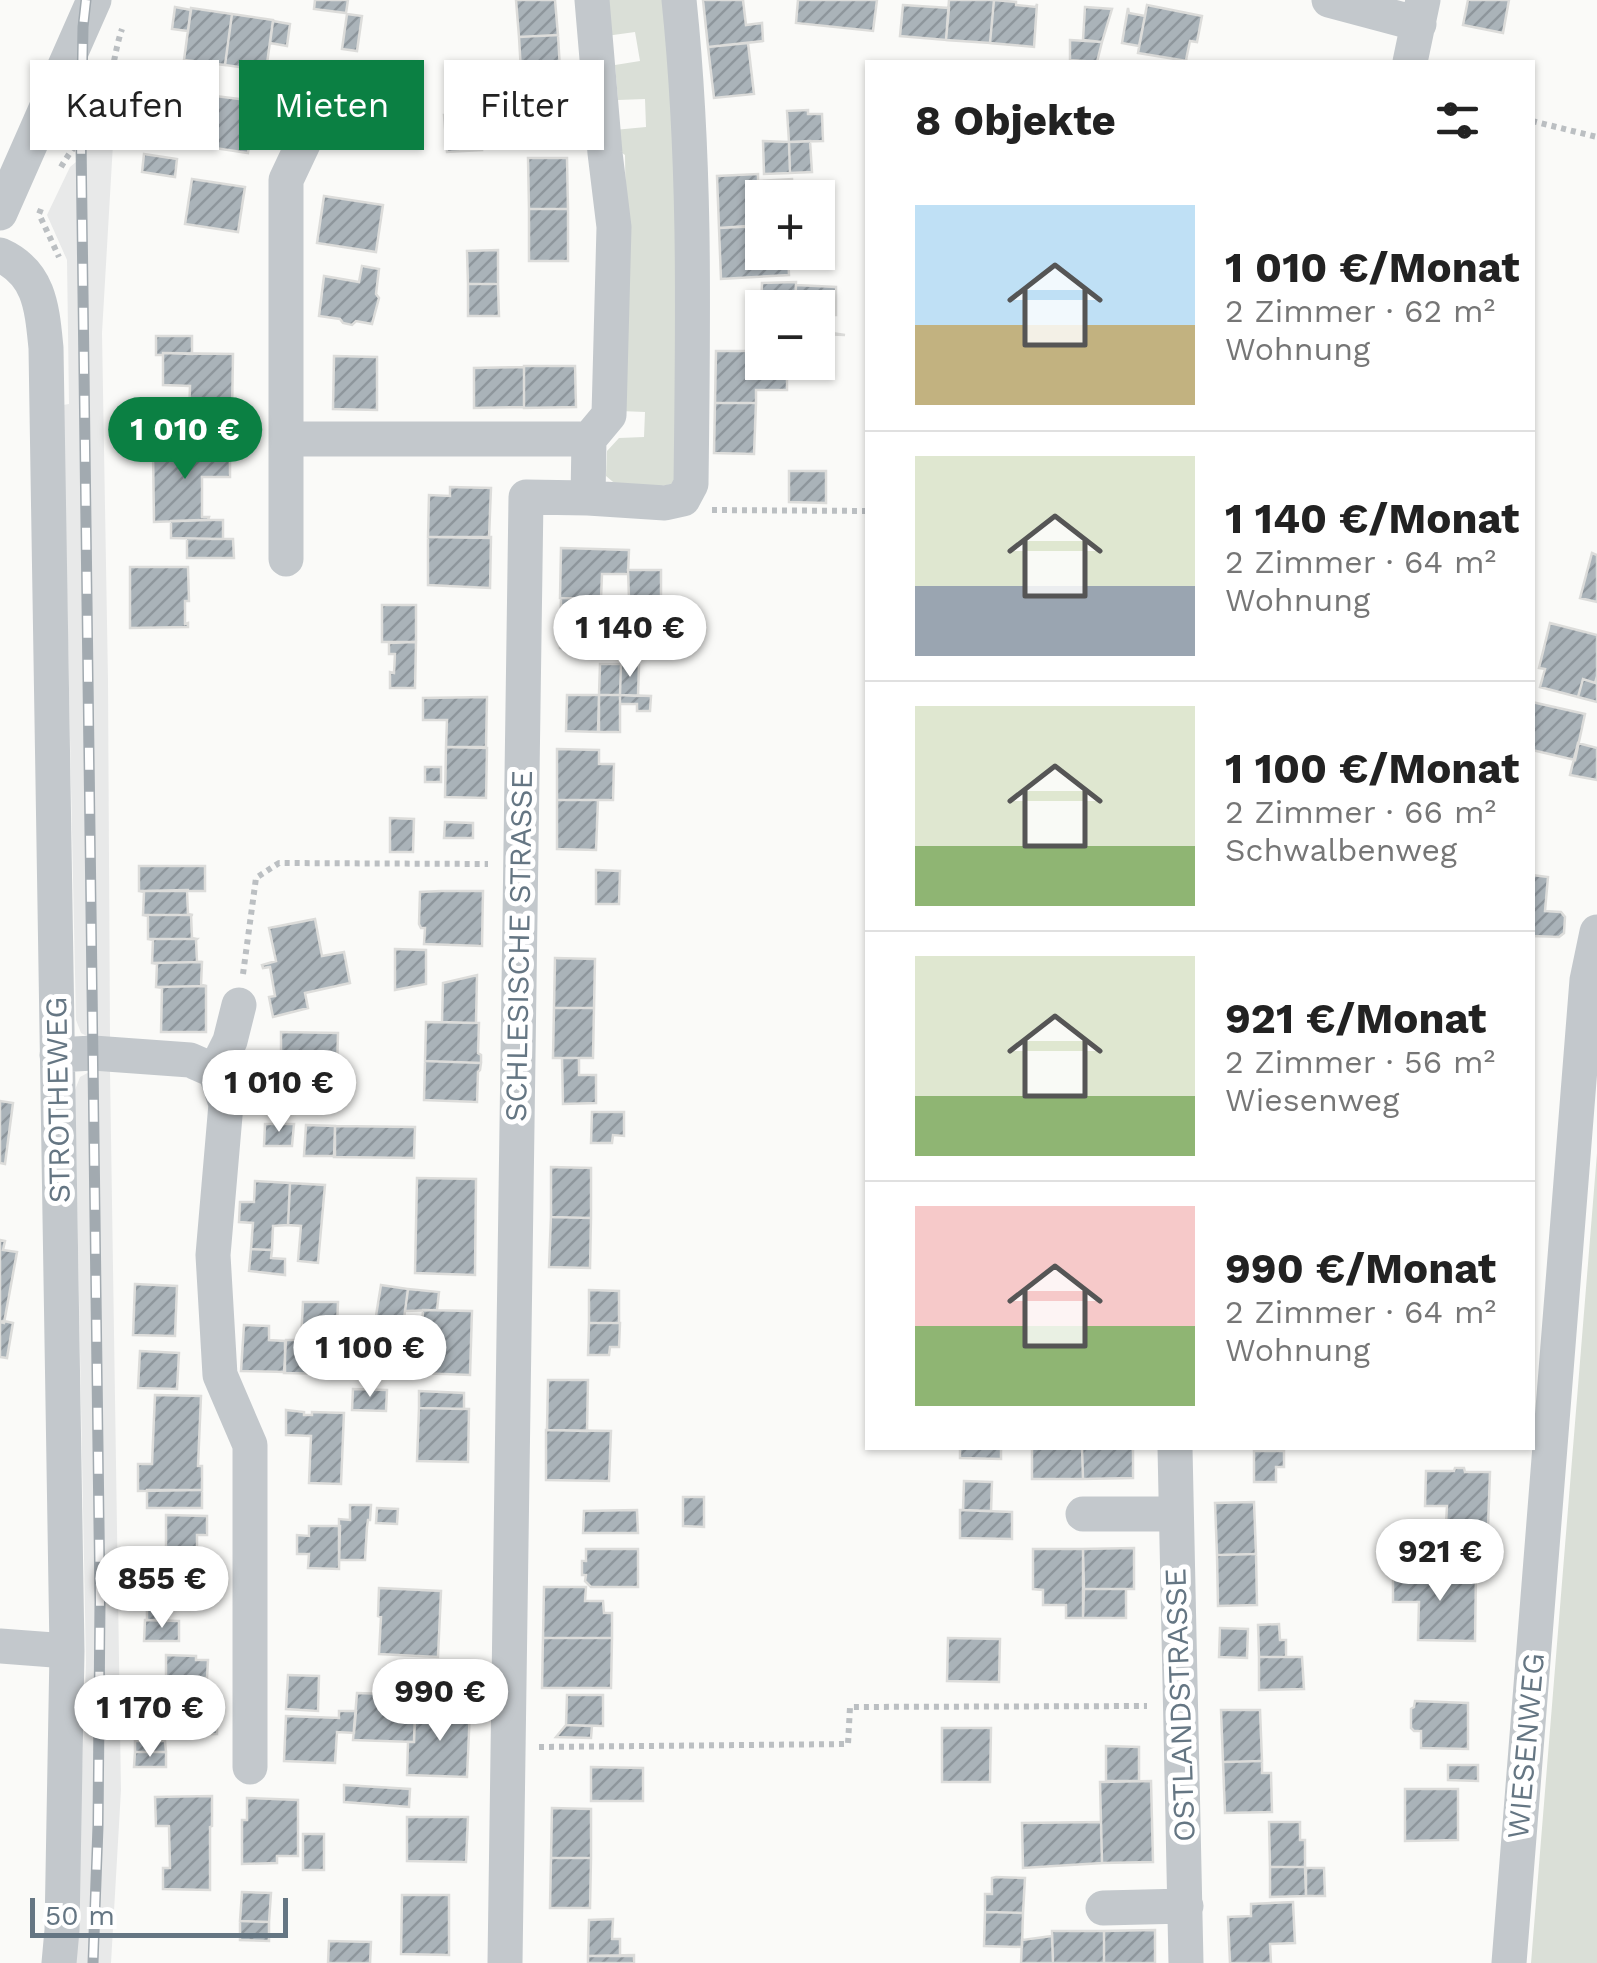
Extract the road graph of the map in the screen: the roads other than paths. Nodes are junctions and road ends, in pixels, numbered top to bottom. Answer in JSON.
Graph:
{"nodes":[{"id":1,"x":94,"y":0,"type":"edge"},
{"id":2,"x":592,"y":0,"type":"edge"},
{"id":3,"x":679,"y":0,"type":"edge"},
{"id":4,"x":1328,"y":0,"type":"edge"},
{"id":5,"x":1421,"y":12,"type":"edge"},
{"id":6,"x":1410,"y":60,"type":"edge"},
{"id":7,"x":300,"y":150,"type":"edge"},
{"id":8,"x":9,"y":169,"type":"edge"},
{"id":9,"x":0,"y":213,"type":"edge"},
{"id":10,"x":0,"y":255,"type":"edge"},
{"id":11,"x":286,"y":438,"type":"junction"},
{"id":12,"x":527,"y":439,"type":"junction"},
{"id":13,"x":589,"y":439,"type":"junction"},
{"id":14,"x":526,"y":497,"type":"junction"},
{"id":15,"x":588,"y":498,"type":"junction"},
{"id":16,"x":286,"y":560,"type":"dead end"},
{"id":17,"x":1597,"y":932,"type":"edge"},
{"id":18,"x":239,"y":1006,"type":"road end"},
{"id":19,"x":57,"y":1055,"type":"junction"},
{"id":20,"x":215,"y":1071,"type":"junction"},
{"id":21,"x":1175,"y":1450,"type":"edge"},
{"id":22,"x":1083,"y":1514,"type":"dead end"},
{"id":23,"x":1174,"y":1514,"type":"junction"},
{"id":24,"x":0,"y":1646,"type":"edge"},
{"id":25,"x":67,"y":1651,"type":"junction"},
{"id":26,"x":250,"y":1767,"type":"dead end"},
{"id":27,"x":1186,"y":1906,"type":"junction"},
{"id":28,"x":1103,"y":1908,"type":"dead end"},
{"id":29,"x":59,"y":1963,"type":"edge"},
{"id":30,"x":505,"y":1963,"type":"edge"},
{"id":31,"x":1186,"y":1963,"type":"edge"},
{"id":32,"x":1509,"y":1963,"type":"edge"}],
"edges":[{"from":1,"to":8,"type":"street"},
{"from":2,"to":13,"type":"street"},
{"from":3,"to":15,"type":"street"},
{"from":4,"to":5,"type":"street"},
{"from":5,"to":6,"type":"street"},
{"from":7,"to":11,"type":"street"},
{"from":8,"to":9,"type":"street"},
{"from":10,"to":19,"type":"street","name":"STROTHEWEG"},
{"from":11,"to":12,"type":"street"},
{"from":11,"to":16,"type":"street"},
{"from":12,"to":13,"type":"street"},
{"from":12,"to":14,"type":"street","name":"SCHLESISCHE STRASSE"},
{"from":13,"to":15,"type":"street"},
{"from":14,"to":15,"type":"street"},
{"from":14,"to":30,"type":"street","name":"SCHLESISCHE STRASSE"},
{"from":17,"to":32,"type":"street","name":"WIESENWEG"},
{"from":18,"to":20,"type":"street"},
{"from":19,"to":20,"type":"street"},
{"from":19,"to":25,"type":"street","name":"STROTHEWEG"},
{"from":20,"to":26,"type":"street"},
{"from":21,"to":23,"type":"street","name":"OSTLANDSTRASSE"},
{"from":22,"to":23,"type":"street"},
{"from":23,"to":27,"type":"street","name":"OSTLANDSTRASSE"},
{"from":24,"to":25,"type":"street"},
{"from":25,"to":29,"type":"street","name":"STROTHEWEG"},
{"from":27,"to":28,"type":"street"},
{"from":27,"to":31,"type":"street","name":"OSTLANDSTRASSE"}]}
